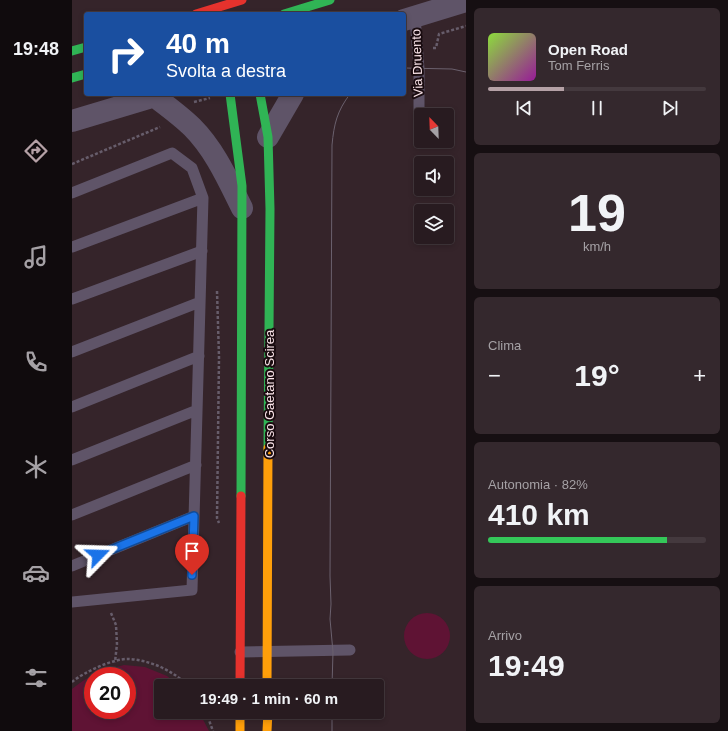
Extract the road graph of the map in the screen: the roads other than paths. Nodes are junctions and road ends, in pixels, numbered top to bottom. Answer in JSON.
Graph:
{"nodes":[{"id":1,"x":207,"y":0,"type":"edge"},
{"id":2,"x":330,"y":0,"type":"edge"},
{"id":3,"x":466,"y":1,"type":"edge"},
{"id":4,"x":239,"y":2,"type":"edge"},
{"id":5,"x":211,"y":12,"type":"edge"},
{"id":6,"x":291,"y":12,"type":"edge"},
{"id":7,"x":410,"y":19,"type":"edge"},
{"id":8,"x":84,"y":48,"type":"edge"},
{"id":9,"x":72,"y":51,"type":"edge"},
{"id":10,"x":84,"y":75,"type":"edge"},
{"id":11,"x":72,"y":78,"type":"edge"},
{"id":12,"x":155,"y":96,"type":"edge"},
{"id":13,"x":159,"y":96,"type":"edge"},
{"id":14,"x":230,"y":96,"type":"edge"},
{"id":15,"x":260,"y":96,"type":"edge"},
{"id":16,"x":292,"y":96,"type":"edge"},
{"id":17,"x":419,"y":108,"type":"edge"},
{"id":18,"x":72,"y":121,"type":"edge"},
{"id":19,"x":268,"y":138,"type":"junction"},
{"id":20,"x":72,"y":193,"type":"edge"},
{"id":21,"x":203,"y":198,"type":"junction"},
{"id":22,"x":242,"y":208,"type":"junction"},
{"id":23,"x":72,"y":247,"type":"edge"},
{"id":24,"x":202,"y":251,"type":"junction"},
{"id":25,"x":72,"y":299,"type":"edge"},
{"id":26,"x":200,"y":302,"type":"junction"},
{"id":27,"x":72,"y":352,"type":"edge"},
{"id":28,"x":199,"y":356,"type":"junction"},
{"id":29,"x":72,"y":407,"type":"edge"},
{"id":30,"x":197,"y":410,"type":"junction"},
{"id":31,"x":72,"y":460,"type":"edge"},
{"id":32,"x":196,"y":466,"type":"junction"},
{"id":33,"x":72,"y":514,"type":"edge"},
{"id":34,"x":194,"y":516,"type":"junction"},
{"id":35,"x":72,"y":566,"type":"edge"},
{"id":36,"x":72,"y":602,"type":"edge"},
{"id":37,"x":350,"y":650,"type":"dead end"},
{"id":38,"x":268,"y":651,"type":"junction"},
{"id":39,"x":240,"y":652,"type":"junction"},
{"id":40,"x":240,"y":679,"type":"edge"},
{"id":41,"x":268,"y":679,"type":"edge"},
{"id":42,"x":240,"y":719,"type":"edge"},
{"id":43,"x":268,"y":719,"type":"edge"},
{"id":44,"x":240,"y":731,"type":"edge"},
{"id":45,"x":267,"y":731,"type":"edge"}],
"edges":[{"from":1,"to":5,"type":"street"},
{"from":2,"to":6,"type":"street"},
{"from":3,"to":7,"type":"street","name":"Via Druento"},
{"from":4,"to":5,"type":"street"},
{"from":7,"to":17,"type":"lane","name":"Via Druento"},
{"from":8,"to":9,"type":"street"},
{"from":10,"to":11,"type":"street"},
{"from":12,"to":18,"type":"street"},
{"from":13,"to":22,"type":"street"},
{"from":14,"to":22,"type":"street"},
{"from":15,"to":19,"type":"street","name":"Corso Gaetano Scirea"},
{"from":16,"to":19,"type":"street"},
{"from":19,"to":38,"type":"street","name":"Corso Gaetano Scirea"},
{"from":20,"to":21,"type":"lane"},
{"from":21,"to":23,"type":"lane"},
{"from":21,"to":24,"type":"lane"},
{"from":22,"to":39,"type":"street"},
{"from":24,"to":25,"type":"lane"},
{"from":24,"to":26,"type":"lane"},
{"from":26,"to":27,"type":"lane"},
{"from":26,"to":28,"type":"lane"},
{"from":28,"to":29,"type":"lane"},
{"from":28,"to":30,"type":"lane"},
{"from":30,"to":31,"type":"lane"},
{"from":30,"to":32,"type":"lane"},
{"from":32,"to":33,"type":"lane"},
{"from":32,"to":34,"type":"lane"},
{"from":34,"to":35,"type":"lane"},
{"from":34,"to":36,"type":"lane"},
{"from":37,"to":38,"type":"lane"},
{"from":38,"to":39,"type":"lane"},
{"from":38,"to":41,"type":"street","name":"Corso Gaetano Scirea"},
{"from":39,"to":40,"type":"street"},
{"from":42,"to":44,"type":"street"},
{"from":43,"to":45,"type":"street"}]}
